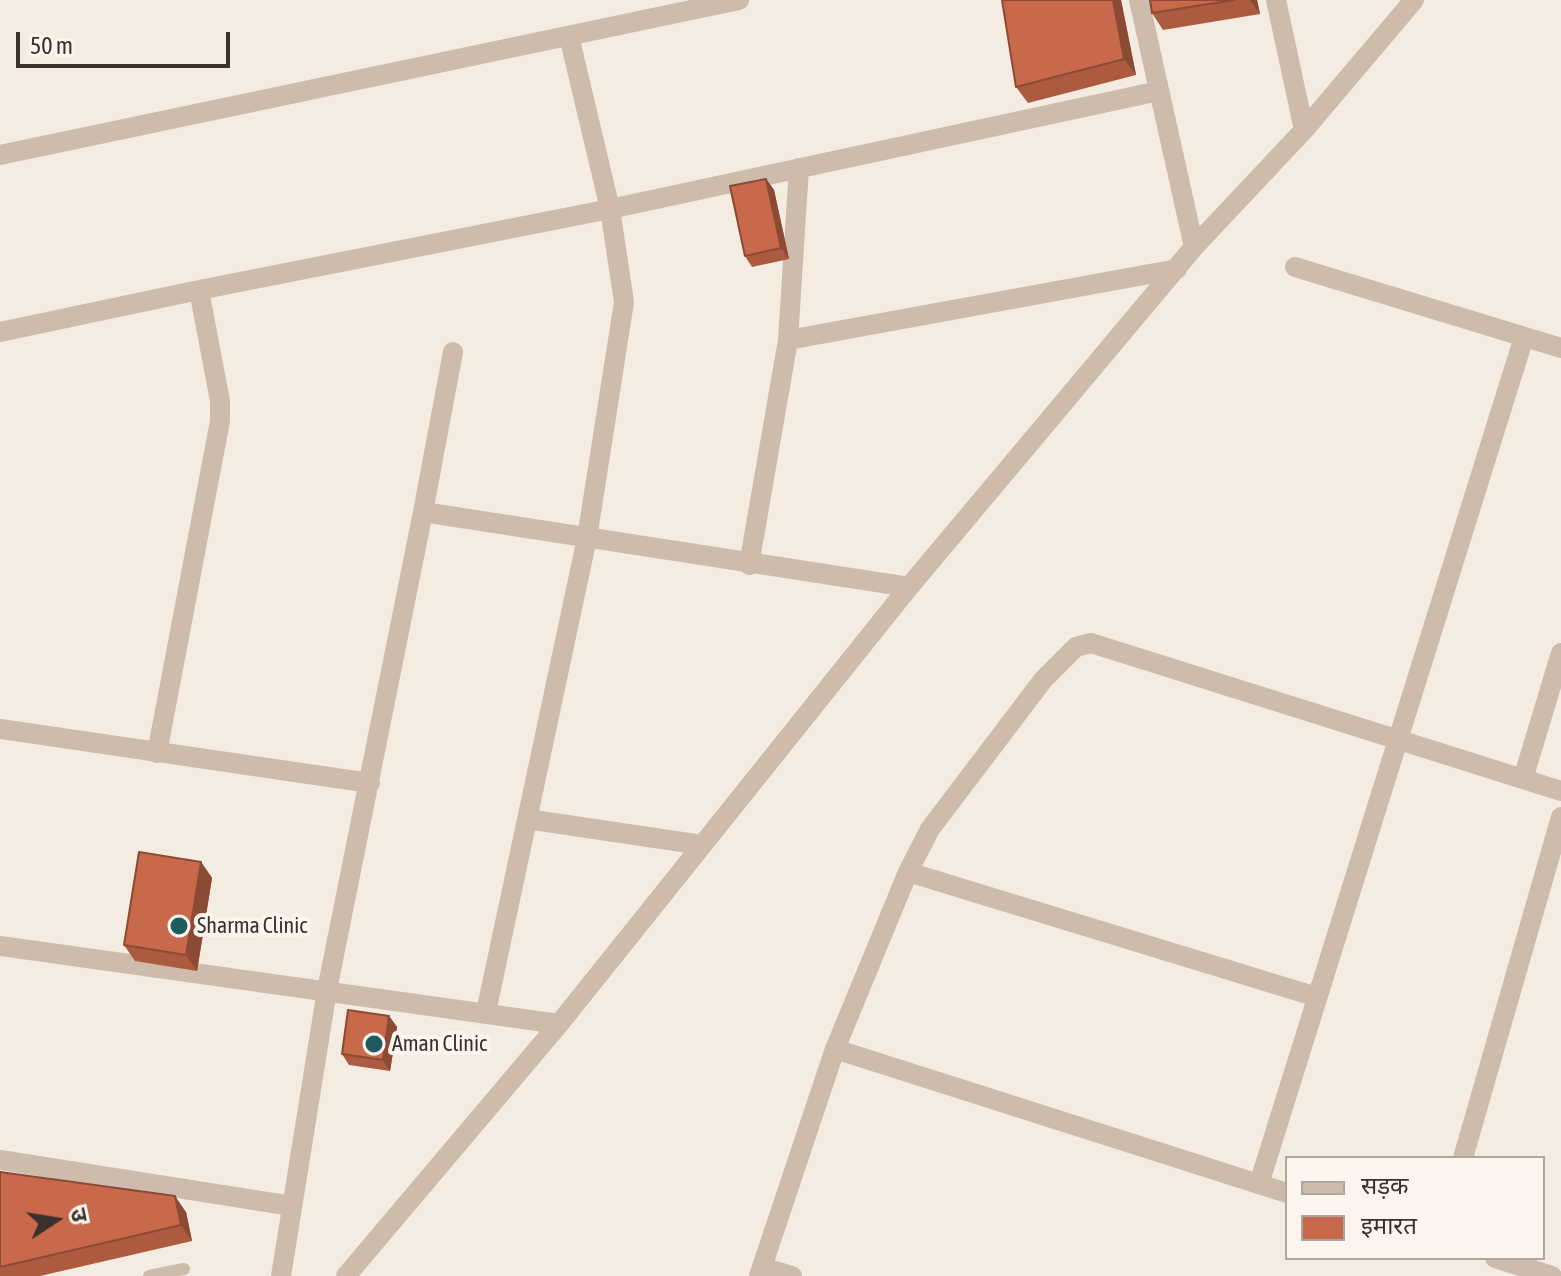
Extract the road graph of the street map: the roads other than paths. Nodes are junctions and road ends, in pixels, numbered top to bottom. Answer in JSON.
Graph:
{"nodes":[{"id":1,"x":739,"y":0,"type":"edge"},
{"id":2,"x":1139,"y":0,"type":"edge"},
{"id":3,"x":1276,"y":0,"type":"edge"},
{"id":4,"x":1414,"y":0,"type":"edge"},
{"id":5,"x":569,"y":36,"type":"junction"},
{"id":6,"x":1159,"y":91,"type":"junction"},
{"id":7,"x":1304,"y":130,"type":"junction"},
{"id":8,"x":0,"y":155,"type":"edge"},
{"id":9,"x":799,"y":168,"type":"junction"},
{"id":10,"x":610,"y":209,"type":"junction"},
{"id":11,"x":1194,"y":247,"type":"junction"},
{"id":12,"x":1295,"y":267,"type":"dead end"},
{"id":13,"x":1177,"y":269,"type":"junction"},
{"id":14,"x":199,"y":290,"type":"junction"},
{"id":15,"x":0,"y":332,"type":"edge"},
{"id":16,"x":1524,"y":337,"type":"junction"},
{"id":17,"x":788,"y":340,"type":"junction"},
{"id":18,"x":1561,"y":348,"type":"edge"},
{"id":19,"x":453,"y":352,"type":"dead end"},
{"id":20,"x":423,"y":512,"type":"junction"},
{"id":21,"x":587,"y":538,"type":"junction"},
{"id":22,"x":749,"y":565,"type":"junction"},
{"id":23,"x":909,"y":587,"type":"junction"},
{"id":24,"x":1561,"y":653,"type":"edge"},
{"id":25,"x":0,"y":729,"type":"edge"},
{"id":26,"x":1398,"y":739,"type":"junction"},
{"id":27,"x":157,"y":753,"type":"junction"},
{"id":28,"x":1523,"y":779,"type":"junction"},
{"id":29,"x":370,"y":783,"type":"junction"},
{"id":30,"x":1561,"y":791,"type":"edge"},
{"id":31,"x":1561,"y":817,"type":"edge"},
{"id":32,"x":527,"y":819,"type":"junction"},
{"id":33,"x":702,"y":845,"type":"junction"},
{"id":34,"x":908,"y":872,"type":"junction"},
{"id":35,"x":0,"y":946,"type":"edge"},
{"id":36,"x":327,"y":990,"type":"junction"},
{"id":37,"x":1317,"y":997,"type":"junction"},
{"id":38,"x":486,"y":1012,"type":"junction"},
{"id":39,"x":559,"y":1024,"type":"junction"},
{"id":40,"x":835,"y":1049,"type":"junction"},
{"id":41,"x":1464,"y":1156,"type":"edge"},
{"id":42,"x":0,"y":1160,"type":"edge"},
{"id":43,"x":1259,"y":1184,"type":"junction"},
{"id":44,"x":1285,"y":1192,"type":"edge"},
{"id":45,"x":292,"y":1206,"type":"junction"},
{"id":46,"x":1501,"y":1260,"type":"edge"},
{"id":47,"x":184,"y":1269,"type":"dead end"},
{"id":48,"x":761,"y":1272,"type":"edge"},
{"id":49,"x":149,"y":1276,"type":"edge"},
{"id":50,"x":281,"y":1276,"type":"edge"},
{"id":51,"x":346,"y":1276,"type":"edge"},
{"id":52,"x":792,"y":1276,"type":"edge"},
{"id":53,"x":1552,"y":1276,"type":"edge"}],
"edges":[{"from":1,"to":5,"type":"street"},
{"from":2,"to":6,"type":"street"},
{"from":3,"to":7,"type":"street"},
{"from":4,"to":7,"type":"street"},
{"from":5,"to":8,"type":"street"},
{"from":5,"to":10,"type":"street"},
{"from":6,"to":9,"type":"street"},
{"from":6,"to":11,"type":"street"},
{"from":7,"to":11,"type":"street"},
{"from":9,"to":10,"type":"street"},
{"from":9,"to":17,"type":"street"},
{"from":10,"to":14,"type":"street"},
{"from":10,"to":21,"type":"street"},
{"from":11,"to":13,"type":"street"},
{"from":12,"to":16,"type":"street"},
{"from":13,"to":17,"type":"street"},
{"from":13,"to":23,"type":"street"},
{"from":14,"to":15,"type":"street"},
{"from":14,"to":27,"type":"street"},
{"from":16,"to":18,"type":"street"},
{"from":16,"to":26,"type":"street"},
{"from":17,"to":22,"type":"street"},
{"from":19,"to":20,"type":"street"},
{"from":20,"to":21,"type":"street"},
{"from":20,"to":29,"type":"street"},
{"from":21,"to":22,"type":"street"},
{"from":21,"to":32,"type":"street"},
{"from":22,"to":23,"type":"street"},
{"from":23,"to":33,"type":"street"},
{"from":24,"to":28,"type":"street"},
{"from":25,"to":27,"type":"street"},
{"from":26,"to":28,"type":"street"},
{"from":26,"to":34,"type":"street"},
{"from":26,"to":37,"type":"street"},
{"from":27,"to":29,"type":"street"},
{"from":28,"to":30,"type":"street"},
{"from":29,"to":36,"type":"street"},
{"from":31,"to":41,"type":"street"},
{"from":32,"to":33,"type":"street"},
{"from":32,"to":38,"type":"street"},
{"from":33,"to":39,"type":"street"},
{"from":34,"to":37,"type":"street"},
{"from":34,"to":40,"type":"street"},
{"from":35,"to":36,"type":"street"},
{"from":36,"to":38,"type":"street"},
{"from":36,"to":45,"type":"street"},
{"from":37,"to":43,"type":"street"},
{"from":38,"to":39,"type":"street"},
{"from":39,"to":51,"type":"street"},
{"from":40,"to":43,"type":"street"},
{"from":40,"to":48,"type":"street"},
{"from":42,"to":45,"type":"street"},
{"from":43,"to":44,"type":"street"},
{"from":45,"to":50,"type":"street"},
{"from":46,"to":53,"type":"street"},
{"from":47,"to":49,"type":"lane"},
{"from":48,"to":52,"type":"street"}]}
